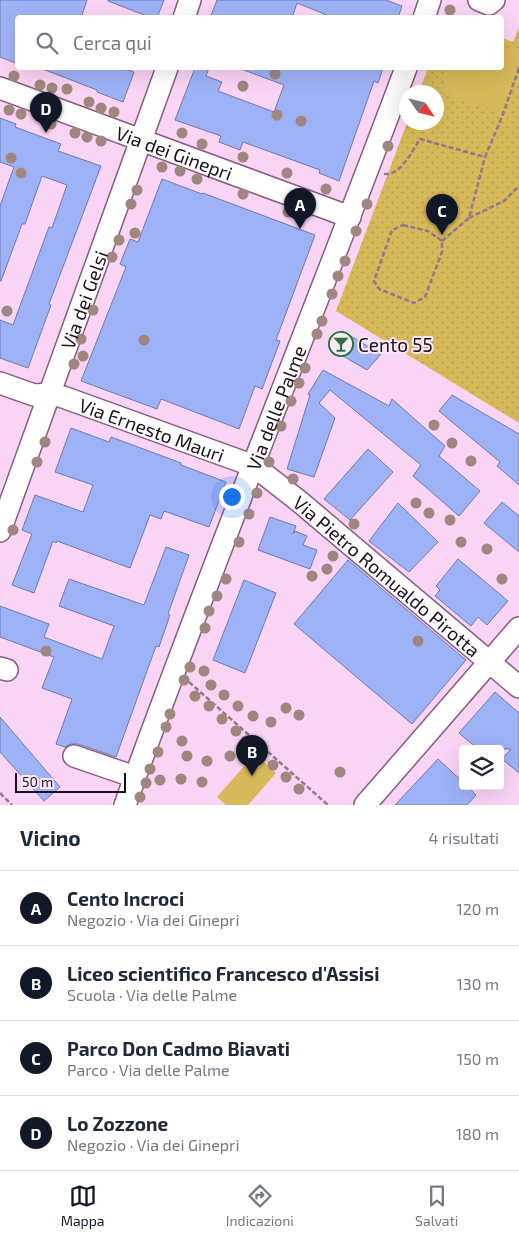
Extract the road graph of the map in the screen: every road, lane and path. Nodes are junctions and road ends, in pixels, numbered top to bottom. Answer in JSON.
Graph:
{"nodes":[{"id":1,"x":190,"y":0,"type":"edge"},
{"id":2,"x":430,"y":0,"type":"edge"},
{"id":3,"x":479,"y":0,"type":"edge"},
{"id":4,"x":494,"y":0,"type":"edge"},
{"id":5,"x":185,"y":15,"type":"edge"},
{"id":6,"x":425,"y":15,"type":"edge"},
{"id":7,"x":519,"y":68,"type":"edge"},
{"id":8,"x":166,"y":70,"type":"edge"},
{"id":9,"x":405,"y":70,"type":"edge"},
{"id":10,"x":0,"y":88,"type":"edge"},
{"id":11,"x":142,"y":138,"type":"junction"},
{"id":12,"x":486,"y":157,"type":"junction"},
{"id":13,"x":381,"y":174,"type":"dead end"},
{"id":14,"x":519,"y":186,"type":"edge"},
{"id":15,"x":350,"y":217,"type":"junction"},
{"id":16,"x":469,"y":218,"type":"junction"},
{"id":17,"x":442,"y":241,"type":"junction"},
{"id":18,"x":0,"y":384,"type":"edge"},
{"id":19,"x":49,"y":394,"type":"junction"},
{"id":20,"x":254,"y":466,"type":"junction"},
{"id":21,"x":0,"y":531,"type":"edge"},
{"id":22,"x":519,"y":628,"type":"edge"},
{"id":23,"x":490,"y":662,"type":"junction"},
{"id":24,"x":189,"y":682,"type":"dead end"},
{"id":25,"x":519,"y":687,"type":"edge"},
{"id":26,"x":74,"y":756,"type":"dead end"},
{"id":27,"x":135,"y":777,"type":"junction"},
{"id":28,"x":0,"y":793,"type":"edge"},
{"id":29,"x":12,"y":805,"type":"edge"},
{"id":30,"x":125,"y":805,"type":"edge"},
{"id":31,"x":328,"y":805,"type":"edge"},
{"id":32,"x":365,"y":805,"type":"edge"}],
"edges":[{"from":1,"to":5,"type":"street"},
{"from":2,"to":6,"type":"street"},
{"from":3,"to":4,"type":"street"},
{"from":7,"to":12,"type":"path"},
{"from":8,"to":11,"type":"street","name":"Via dei Gelsi"},
{"from":9,"to":15,"type":"street","name":"Via delle Palme"},
{"from":10,"to":11,"type":"street","name":"Via dei Ginepri"},
{"from":11,"to":15,"type":"street","name":"Via dei Ginepri"},
{"from":11,"to":19,"type":"street","name":"Via dei Gelsi"},
{"from":12,"to":13,"type":"path"},
{"from":12,"to":16,"type":"path"},
{"from":14,"to":16,"type":"path"},
{"from":15,"to":20,"type":"street","name":"Via delle Palme"},
{"from":16,"to":17,"type":"path"},
{"from":17,"to":17,"type":"path"},
{"from":18,"to":19,"type":"street","name":"Via Ernesto Mauri"},
{"from":19,"to":20,"type":"street","name":"Via Ernesto Mauri"},
{"from":19,"to":21,"type":"street","name":"Via dei Gelsi"},
{"from":20,"to":23,"type":"street","name":"Via Pietro Romualdo Pirotta"},
{"from":20,"to":27,"type":"street","name":"Via delle Palme"},
{"from":22,"to":23,"type":"street"},
{"from":23,"to":25,"type":"street","name":"Via Pietro Romualdo Pirotta"},
{"from":23,"to":32,"type":"street"},
{"from":24,"to":31,"type":"path"},
{"from":26,"to":27,"type":"street"},
{"from":27,"to":30,"type":"street","name":"Via delle Palme"},
{"from":28,"to":29,"type":"path"}]}
